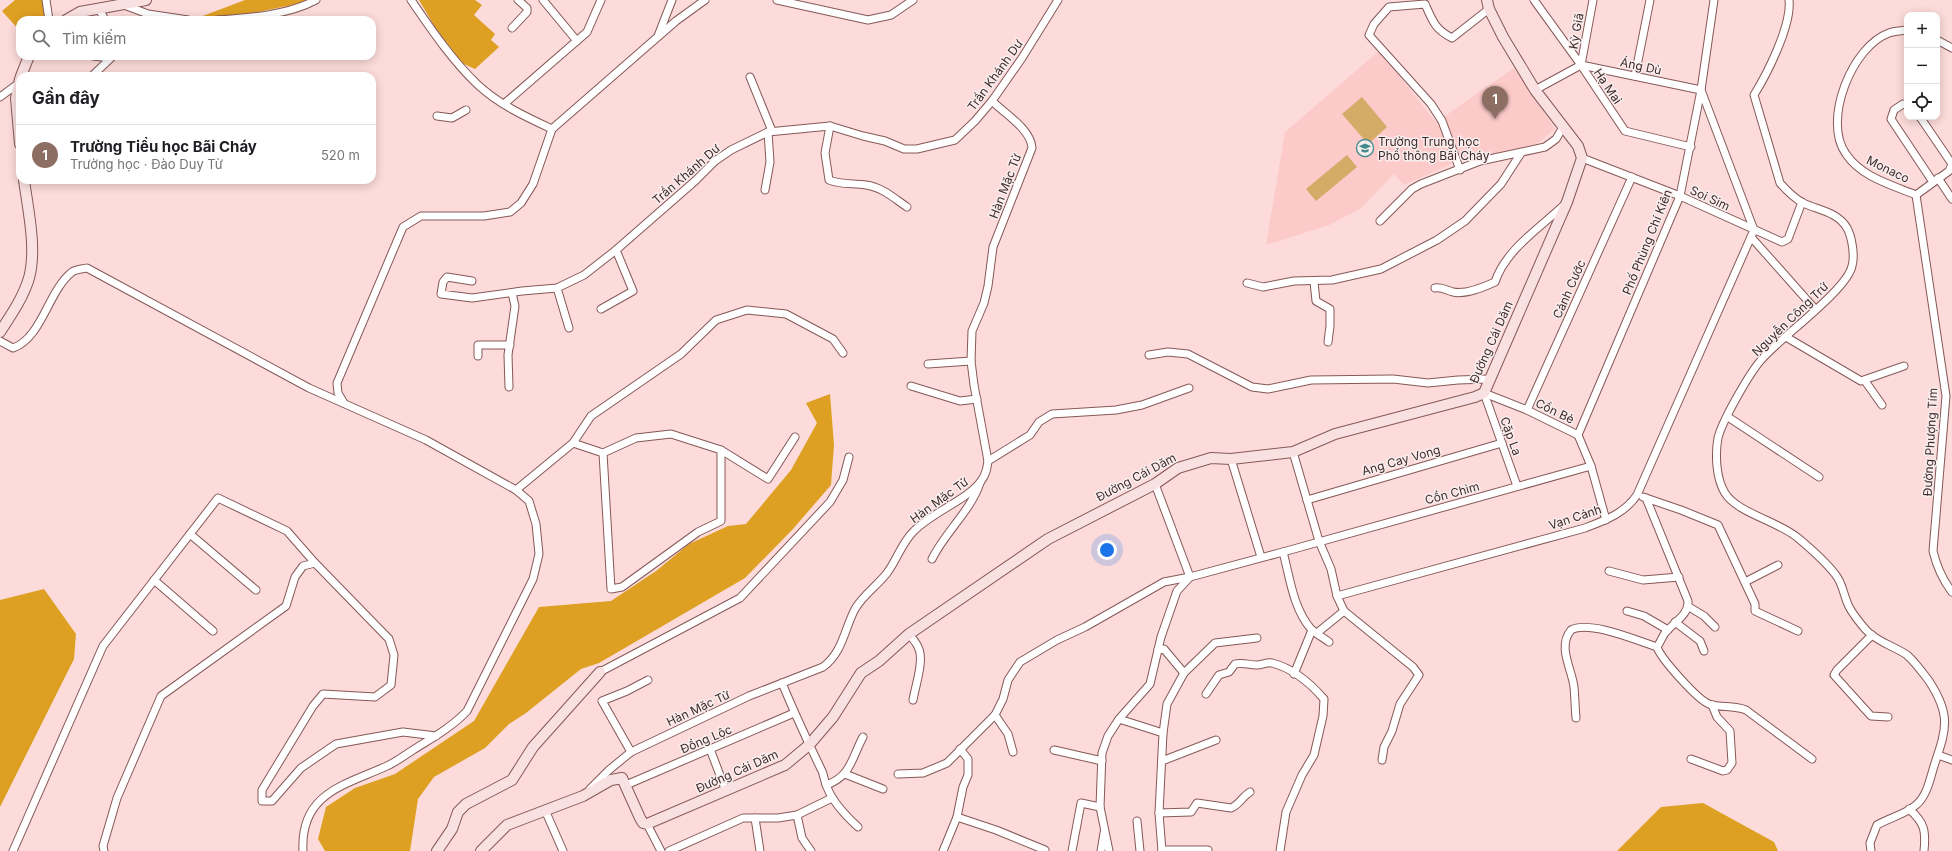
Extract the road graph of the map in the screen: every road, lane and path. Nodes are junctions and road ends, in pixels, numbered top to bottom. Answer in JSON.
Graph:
{"nodes":[{"id":1,"x":46,"y":0,"type":"edge"},
{"id":2,"x":146,"y":0,"type":"edge"},
{"id":3,"x":316,"y":0,"type":"edge"},
{"id":4,"x":410,"y":0,"type":"edge"},
{"id":5,"x":518,"y":0,"type":"edge"},
{"id":6,"x":543,"y":0,"type":"edge"},
{"id":7,"x":602,"y":0,"type":"edge"},
{"id":8,"x":672,"y":0,"type":"edge"},
{"id":9,"x":705,"y":0,"type":"edge"},
{"id":10,"x":777,"y":0,"type":"edge"},
{"id":11,"x":913,"y":0,"type":"edge"},
{"id":12,"x":1058,"y":0,"type":"edge"},
{"id":13,"x":1534,"y":0,"type":"edge"},
{"id":14,"x":1593,"y":0,"type":"edge"},
{"id":15,"x":1650,"y":0,"type":"edge"},
{"id":16,"x":1714,"y":0,"type":"edge"},
{"id":17,"x":1789,"y":0,"type":"edge"},
{"id":18,"x":1488,"y":4,"type":"edge"},
{"id":19,"x":122,"y":5,"type":"junction"},
{"id":20,"x":99,"y":9,"type":"junction"},
{"id":21,"x":48,"y":16,"type":"edge"},
{"id":22,"x":73,"y":16,"type":"edge"},
{"id":23,"x":103,"y":16,"type":"edge"},
{"id":24,"x":161,"y":16,"type":"edge"},
{"id":25,"x":256,"y":16,"type":"edge"},
{"id":26,"x":512,"y":28,"type":"dead end"},
{"id":27,"x":1904,"y":30,"type":"edge"},
{"id":28,"x":657,"y":38,"type":"junction"},
{"id":29,"x":577,"y":41,"type":"junction"},
{"id":30,"x":1940,"y":42,"type":"edge"},
{"id":31,"x":1952,"y":48,"type":"edge"},
{"id":32,"x":27,"y":60,"type":"edge"},
{"id":33,"x":109,"y":60,"type":"edge"},
{"id":34,"x":1581,"y":65,"type":"junction"},
{"id":35,"x":23,"y":72,"type":"edge"},
{"id":36,"x":96,"y":72,"type":"edge"},
{"id":37,"x":1635,"y":76,"type":"junction"},
{"id":38,"x":750,"y":77,"type":"dead end"},
{"id":39,"x":16,"y":82,"type":"edge"},
{"id":40,"x":1534,"y":90,"type":"junction"},
{"id":41,"x":1701,"y":90,"type":"junction"},
{"id":42,"x":0,"y":96,"type":"edge"},
{"id":43,"x":992,"y":101,"type":"junction"},
{"id":44,"x":504,"y":104,"type":"junction"},
{"id":45,"x":1904,"y":104,"type":"edge"},
{"id":46,"x":466,"y":110,"type":"dead end"},
{"id":47,"x":437,"y":116,"type":"dead end"},
{"id":48,"x":1922,"y":120,"type":"edge"},
{"id":49,"x":830,"y":126,"type":"junction"},
{"id":50,"x":1563,"y":127,"type":"junction"},
{"id":51,"x":552,"y":129,"type":"junction"},
{"id":52,"x":770,"y":132,"type":"junction"},
{"id":53,"x":1690,"y":146,"type":"junction"},
{"id":54,"x":1521,"y":153,"type":"junction"},
{"id":55,"x":1582,"y":158,"type":"junction"},
{"id":56,"x":1460,"y":170,"type":"junction"},
{"id":57,"x":1950,"y":173,"type":"edge"},
{"id":58,"x":1632,"y":177,"type":"junction"},
{"id":59,"x":1936,"y":180,"type":"junction"},
{"id":60,"x":24,"y":184,"type":"edge"},
{"id":61,"x":766,"y":190,"type":"dead end"},
{"id":62,"x":1916,"y":195,"type":"junction"},
{"id":63,"x":1680,"y":196,"type":"junction"},
{"id":64,"x":1952,"y":199,"type":"edge"},
{"id":65,"x":1567,"y":202,"type":"junction"},
{"id":66,"x":1802,"y":202,"type":"junction"},
{"id":67,"x":907,"y":207,"type":"dead end"},
{"id":68,"x":1380,"y":221,"type":"dead end"},
{"id":69,"x":1754,"y":230,"type":"junction"},
{"id":70,"x":1751,"y":237,"type":"junction"},
{"id":71,"x":616,"y":250,"type":"junction"},
{"id":72,"x":472,"y":281,"type":"dead end"},
{"id":73,"x":1314,"y":282,"type":"junction"},
{"id":74,"x":1247,"y":283,"type":"dead end"},
{"id":75,"x":557,"y":288,"type":"junction"},
{"id":76,"x":1435,"y":288,"type":"dead end"},
{"id":77,"x":512,"y":293,"type":"junction"},
{"id":78,"x":601,"y":308,"type":"dead end"},
{"id":79,"x":1815,"y":309,"type":"junction"},
{"id":80,"x":569,"y":328,"type":"dead end"},
{"id":81,"x":0,"y":332,"type":"edge"},
{"id":82,"x":1786,"y":337,"type":"junction"},
{"id":83,"x":0,"y":341,"type":"edge"},
{"id":84,"x":1328,"y":342,"type":"dead end"},
{"id":85,"x":510,"y":345,"type":"junction"},
{"id":86,"x":843,"y":353,"type":"dead end"},
{"id":87,"x":1149,"y":355,"type":"dead end"},
{"id":88,"x":478,"y":356,"type":"dead end"},
{"id":89,"x":971,"y":361,"type":"junction"},
{"id":90,"x":928,"y":364,"type":"dead end"},
{"id":91,"x":1904,"y":366,"type":"dead end"},
{"id":92,"x":1489,"y":379,"type":"junction"},
{"id":93,"x":1865,"y":381,"type":"junction"},
{"id":94,"x":910,"y":386,"type":"dead end"},
{"id":95,"x":509,"y":387,"type":"dead end"},
{"id":96,"x":1189,"y":388,"type":"dead end"},
{"id":97,"x":1484,"y":393,"type":"junction"},
{"id":98,"x":977,"y":400,"type":"junction"},
{"id":99,"x":344,"y":403,"type":"junction"},
{"id":100,"x":1882,"y":405,"type":"dead end"},
{"id":101,"x":1527,"y":410,"type":"junction"},
{"id":102,"x":1728,"y":417,"type":"junction"},
{"id":103,"x":1578,"y":435,"type":"junction"},
{"id":104,"x":795,"y":437,"type":"dead end"},
{"id":105,"x":573,"y":443,"type":"junction"},
{"id":106,"x":1502,"y":443,"type":"junction"},
{"id":107,"x":721,"y":450,"type":"junction"},
{"id":108,"x":1293,"y":452,"type":"junction"},
{"id":109,"x":603,"y":453,"type":"junction"},
{"id":110,"x":849,"y":457,"type":"dead end"},
{"id":111,"x":1231,"y":459,"type":"junction"},
{"id":112,"x":988,"y":461,"type":"junction"},
{"id":113,"x":1591,"y":466,"type":"junction"},
{"id":114,"x":1818,"y":477,"type":"dead end"},
{"id":115,"x":980,"y":483,"type":"junction"},
{"id":116,"x":1155,"y":484,"type":"junction"},
{"id":117,"x":1518,"y":486,"type":"junction"},
{"id":118,"x":516,"y":490,"type":"junction"},
{"id":119,"x":1638,"y":495,"type":"junction"},
{"id":120,"x":1646,"y":498,"type":"junction"},
{"id":121,"x":1307,"y":500,"type":"junction"},
{"id":122,"x":1606,"y":520,"type":"junction"},
{"id":123,"x":190,"y":534,"type":"junction"},
{"id":124,"x":1319,"y":541,"type":"junction"},
{"id":125,"x":1283,"y":552,"type":"junction"},
{"id":126,"x":1260,"y":557,"type":"junction"},
{"id":127,"x":932,"y":559,"type":"dead end"},
{"id":128,"x":314,"y":563,"type":"junction"},
{"id":129,"x":1778,"y":565,"type":"dead end"},
{"id":130,"x":1609,"y":571,"type":"dead end"},
{"id":131,"x":1190,"y":577,"type":"junction"},
{"id":132,"x":1679,"y":577,"type":"junction"},
{"id":133,"x":154,"y":580,"type":"junction"},
{"id":134,"x":1745,"y":582,"type":"junction"},
{"id":135,"x":256,"y":590,"type":"dead end"},
{"id":136,"x":1952,"y":592,"type":"edge"},
{"id":137,"x":1338,"y":596,"type":"junction"},
{"id":138,"x":1689,"y":607,"type":"junction"},
{"id":139,"x":1344,"y":611,"type":"junction"},
{"id":140,"x":1627,"y":611,"type":"dead end"},
{"id":141,"x":1675,"y":622,"type":"junction"},
{"id":142,"x":1715,"y":627,"type":"dead end"},
{"id":143,"x":1668,"y":630,"type":"junction"},
{"id":144,"x":213,"y":631,"type":"dead end"},
{"id":145,"x":1315,"y":631,"type":"junction"},
{"id":146,"x":1798,"y":631,"type":"dead end"},
{"id":147,"x":908,"y":634,"type":"junction"},
{"id":148,"x":1872,"y":635,"type":"junction"},
{"id":149,"x":1257,"y":638,"type":"dead end"},
{"id":150,"x":1329,"y":642,"type":"dead end"},
{"id":151,"x":1658,"y":647,"type":"junction"},
{"id":152,"x":1158,"y":650,"type":"junction"},
{"id":153,"x":1704,"y":651,"type":"dead end"},
{"id":154,"x":600,"y":672,"type":"joint"},
{"id":155,"x":1184,"y":673,"type":"junction"},
{"id":156,"x":1294,"y":674,"type":"junction"},
{"id":157,"x":648,"y":680,"type":"dead end"},
{"id":158,"x":782,"y":683,"type":"junction"},
{"id":159,"x":1206,"y":694,"type":"dead end"},
{"id":160,"x":913,"y":700,"type":"dead end"},
{"id":161,"x":1712,"y":705,"type":"junction"},
{"id":162,"x":794,"y":713,"type":"junction"},
{"id":163,"x":995,"y":714,"type":"junction"},
{"id":164,"x":1888,"y":717,"type":"dead end"},
{"id":165,"x":1576,"y":718,"type":"dead end"},
{"id":166,"x":1119,"y":719,"type":"junction"},
{"id":167,"x":1163,"y":733,"type":"junction"},
{"id":168,"x":436,"y":736,"type":"junction"},
{"id":169,"x":863,"y":736,"type":"dead end"},
{"id":170,"x":1216,"y":740,"type":"dead end"},
{"id":171,"x":809,"y":745,"type":"junction"},
{"id":172,"x":710,"y":749,"type":"junction"},
{"id":173,"x":960,"y":749,"type":"junction"},
{"id":174,"x":1054,"y":750,"type":"dead end"},
{"id":175,"x":631,"y":752,"type":"junction"},
{"id":176,"x":1013,"y":752,"type":"dead end"},
{"id":177,"x":1938,"y":754,"type":"junction"},
{"id":178,"x":1691,"y":759,"type":"dead end"},
{"id":179,"x":1812,"y":759,"type":"dead end"},
{"id":180,"x":1382,"y":760,"type":"dead end"},
{"id":181,"x":1952,"y":760,"type":"edge"},
{"id":182,"x":1102,"y":761,"type":"junction"},
{"id":183,"x":1162,"y":761,"type":"junction"},
{"id":184,"x":845,"y":774,"type":"junction"},
{"id":185,"x":898,"y":774,"type":"dead end"},
{"id":186,"x":626,"y":785,"type":"junction"},
{"id":187,"x":826,"y":785,"type":"junction"},
{"id":188,"x":883,"y":788,"type":"dead end"},
{"id":189,"x":726,"y":791,"type":"junction"},
{"id":190,"x":1250,"y":792,"type":"dead end"},
{"id":191,"x":583,"y":796,"type":"junction"},
{"id":192,"x":832,"y":798,"type":"junction"},
{"id":193,"x":1100,"y":807,"type":"junction"},
{"id":194,"x":1909,"y":809,"type":"junction"},
{"id":195,"x":545,"y":810,"type":"junction"},
{"id":196,"x":1158,"y":813,"type":"junction"},
{"id":197,"x":797,"y":815,"type":"junction"},
{"id":198,"x":957,"y":817,"type":"junction"},
{"id":199,"x":755,"y":818,"type":"junction"},
{"id":200,"x":1137,"y":821,"type":"dead end"},
{"id":201,"x":647,"y":824,"type":"junction"},
{"id":202,"x":858,"y":827,"type":"dead end"},
{"id":203,"x":1105,"y":827,"type":"junction"},
{"id":204,"x":686,"y":847,"type":"edge"},
{"id":205,"x":102,"y":849,"type":"edge"},
{"id":206,"x":945,"y":850,"type":"edge"},
{"id":207,"x":1045,"y":850,"type":"edge"},
{"id":208,"x":1162,"y":850,"type":"edge"},
{"id":209,"x":1208,"y":850,"type":"dead end"},
{"id":210,"x":13,"y":851,"type":"edge"},
{"id":211,"x":303,"y":851,"type":"edge"},
{"id":212,"x":437,"y":851,"type":"edge"},
{"id":213,"x":481,"y":851,"type":"edge"},
{"id":214,"x":563,"y":851,"type":"edge"},
{"id":215,"x":661,"y":851,"type":"edge"},
{"id":216,"x":669,"y":851,"type":"edge"},
{"id":217,"x":760,"y":851,"type":"edge"},
{"id":218,"x":811,"y":851,"type":"edge"},
{"id":219,"x":1072,"y":851,"type":"edge"},
{"id":220,"x":1101,"y":851,"type":"edge"},
{"id":221,"x":1109,"y":851,"type":"edge"},
{"id":222,"x":1140,"y":851,"type":"edge"},
{"id":223,"x":1280,"y":851,"type":"edge"},
{"id":224,"x":1871,"y":851,"type":"edge"},
{"id":225,"x":1924,"y":851,"type":"edge"}],
"edges":[{"from":1,"to":21,"type":"street"},
{"from":2,"to":19,"type":"street"},
{"from":3,"to":25,"type":"street"},
{"from":4,"to":44,"type":"street"},
{"from":5,"to":26,"type":"street"},
{"from":6,"to":29,"type":"street"},
{"from":7,"to":29,"type":"street"},
{"from":8,"to":28,"type":"street"},
{"from":9,"to":28,"type":"street"},
{"from":10,"to":11,"type":"street"},
{"from":12,"to":43,"type":"street","name":"Trần Khánh Dư"},
{"from":13,"to":34,"type":"street","name":"Hạ Mai"},
{"from":14,"to":34,"type":"street","name":"Kỳ Giã"},
{"from":15,"to":37,"type":"street"},
{"from":16,"to":41,"type":"street","name":"Phố Phùng Chí Kiên"},
{"from":17,"to":66,"type":"street","name":"Nguyễn Công Trứ"},
{"from":18,"to":40,"type":"street"},
{"from":18,"to":56,"type":"street"},
{"from":19,"to":20,"type":"street"},
{"from":19,"to":24,"type":"street"},
{"from":20,"to":22,"type":"street"},
{"from":20,"to":23,"type":"street"},
{"from":27,"to":62,"type":"street","name":"Monaco"},
{"from":28,"to":51,"type":"street"},
{"from":29,"to":44,"type":"street"},
{"from":30,"to":31,"type":"street"},
{"from":32,"to":35,"type":"street"},
{"from":33,"to":36,"type":"street"},
{"from":34,"to":37,"type":"street","name":"Áng Dù"},
{"from":34,"to":40,"type":"street"},
{"from":34,"to":53,"type":"street","name":"Hạ Mai"},
{"from":37,"to":41,"type":"street","name":"Áng Dù"},
{"from":38,"to":52,"type":"street"},
{"from":39,"to":42,"type":"street"},
{"from":40,"to":50,"type":"street"},
{"from":41,"to":53,"type":"street","name":"Phố Phùng Chí Kiên"},
{"from":41,"to":69,"type":"street"},
{"from":43,"to":49,"type":"street","name":"Trần Khánh Dư"},
{"from":43,"to":89,"type":"street","name":"Hàn Mặc Tử"},
{"from":44,"to":51,"type":"street"},
{"from":45,"to":59,"type":"street"},
{"from":46,"to":47,"type":"street"},
{"from":48,"to":57,"type":"street"},
{"from":49,"to":52,"type":"street","name":"Trần Khánh Dư"},
{"from":49,"to":67,"type":"street"},
{"from":50,"to":54,"type":"street"},
{"from":50,"to":55,"type":"street"},
{"from":51,"to":99,"type":"street"},
{"from":52,"to":61,"type":"street"},
{"from":52,"to":71,"type":"street","name":"Trần Khánh Dư"},
{"from":53,"to":63,"type":"street","name":"Phố Phùng Chí Kiên"},
{"from":54,"to":56,"type":"street"},
{"from":54,"to":73,"type":"street"},
{"from":55,"to":58,"type":"street","name":"Soi Sim"},
{"from":55,"to":65,"type":"street","name":"Đường Cái Dăm"},
{"from":56,"to":68,"type":"street"},
{"from":57,"to":59,"type":"street"},
{"from":58,"to":63,"type":"street","name":"Soi Sim"},
{"from":58,"to":101,"type":"street","name":"Cảnh Cước"},
{"from":59,"to":62,"type":"street"},
{"from":59,"to":64,"type":"street"},
{"from":60,"to":81,"type":"street"},
{"from":62,"to":136,"type":"street","name":"Đường Phượng Tím"},
{"from":63,"to":69,"type":"street","name":"Soi Sim"},
{"from":63,"to":103,"type":"street","name":"Phố Phùng Chí Kiên"},
{"from":65,"to":76,"type":"street"},
{"from":65,"to":92,"type":"street","name":"Đường Cái Dăm"},
{"from":66,"to":69,"type":"street","name":"Soi Sim"},
{"from":66,"to":79,"type":"street","name":"Nguyễn Công Trứ"},
{"from":69,"to":70,"type":"street"},
{"from":70,"to":79,"type":"street"},
{"from":70,"to":119,"type":"street","name":"Vạn Cảnh"},
{"from":71,"to":75,"type":"street","name":"Trần Khánh Dư"},
{"from":71,"to":78,"type":"street"},
{"from":72,"to":77,"type":"street","name":"Trần Khánh Dư"},
{"from":73,"to":74,"type":"street"},
{"from":73,"to":84,"type":"street"},
{"from":75,"to":77,"type":"street","name":"Trần Khánh Dư"},
{"from":75,"to":80,"type":"street"},
{"from":77,"to":85,"type":"street"},
{"from":79,"to":82,"type":"street","name":"Nguyễn Công Trứ"},
{"from":82,"to":93,"type":"street"},
{"from":82,"to":102,"type":"street","name":"Nguyễn Công Trứ"},
{"from":83,"to":99,"type":"street"},
{"from":85,"to":88,"type":"street"},
{"from":85,"to":95,"type":"street"},
{"from":86,"to":105,"type":"street"},
{"from":87,"to":92,"type":"street"},
{"from":89,"to":90,"type":"street"},
{"from":89,"to":98,"type":"street","name":"Hàn Mặc Tử"},
{"from":91,"to":93,"type":"street"},
{"from":92,"to":97,"type":"street","name":"Đường Cái Dăm"},
{"from":93,"to":100,"type":"street"},
{"from":94,"to":98,"type":"street"},
{"from":96,"to":112,"type":"street"},
{"from":97,"to":101,"type":"street","name":"Cồn Bè"},
{"from":97,"to":106,"type":"street","name":"Cặp La"},
{"from":97,"to":108,"type":"street","name":"Đường Cái Dăm"},
{"from":98,"to":112,"type":"street","name":"Hàn Mặc Tử"},
{"from":99,"to":118,"type":"street"},
{"from":101,"to":103,"type":"street","name":"Cồn Bè"},
{"from":102,"to":114,"type":"street"},
{"from":102,"to":148,"type":"street","name":"Nguyễn Công Trứ"},
{"from":103,"to":113,"type":"street","name":"Cồn Bè"},
{"from":104,"to":107,"type":"street"},
{"from":105,"to":109,"type":"street"},
{"from":105,"to":118,"type":"street"},
{"from":106,"to":117,"type":"street","name":"Cặp La"},
{"from":106,"to":121,"type":"street","name":"Ang Cay Vong"},
{"from":107,"to":109,"type":"street"},
{"from":107,"to":109,"type":"street"},
{"from":108,"to":111,"type":"street","name":"Đường Cái Dăm"},
{"from":108,"to":121,"type":"street"},
{"from":110,"to":154,"type":"street"},
{"from":111,"to":116,"type":"street","name":"Đường Cái Dăm"},
{"from":111,"to":126,"type":"street"},
{"from":112,"to":115,"type":"street","name":"Hàn Mặc Tử"},
{"from":113,"to":117,"type":"street","name":"Cồn Chìm"},
{"from":113,"to":122,"type":"street","name":"Cồn Bè"},
{"from":115,"to":127,"type":"street"},
{"from":115,"to":158,"type":"street","name":"Hàn Mặc Tử"},
{"from":116,"to":131,"type":"street"},
{"from":116,"to":147,"type":"street","name":"Đường Cái Dăm"},
{"from":117,"to":124,"type":"street","name":"Cồn Chìm"},
{"from":118,"to":168,"type":"street"},
{"from":119,"to":120,"type":"street"},
{"from":119,"to":122,"type":"street","name":"Vạn Cảnh"},
{"from":120,"to":132,"type":"street"},
{"from":120,"to":134,"type":"street"},
{"from":121,"to":124,"type":"street"},
{"from":122,"to":137,"type":"street","name":"Vạn Cảnh"},
{"from":123,"to":128,"type":"street"},
{"from":123,"to":133,"type":"street"},
{"from":123,"to":135,"type":"street"},
{"from":124,"to":125,"type":"street","name":"Cồn Chìm"},
{"from":124,"to":137,"type":"street"},
{"from":125,"to":126,"type":"street","name":"Cồn Chìm"},
{"from":125,"to":145,"type":"street"},
{"from":126,"to":131,"type":"street","name":"Cồn Chìm"},
{"from":128,"to":168,"type":"street"},
{"from":128,"to":205,"type":"street"},
{"from":129,"to":134,"type":"street"},
{"from":130,"to":132,"type":"street"},
{"from":131,"to":152,"type":"street"},
{"from":131,"to":163,"type":"street","name":"Cồn Chìm"},
{"from":132,"to":138,"type":"street"},
{"from":133,"to":144,"type":"street"},
{"from":133,"to":210,"type":"street"},
{"from":134,"to":146,"type":"street"},
{"from":137,"to":139,"type":"street"},
{"from":138,"to":141,"type":"street"},
{"from":138,"to":142,"type":"street"},
{"from":139,"to":145,"type":"street"},
{"from":139,"to":180,"type":"street"},
{"from":140,"to":143,"type":"street"},
{"from":141,"to":143,"type":"street"},
{"from":141,"to":153,"type":"street"},
{"from":143,"to":151,"type":"street"},
{"from":145,"to":150,"type":"street"},
{"from":145,"to":156,"type":"street"},
{"from":147,"to":160,"type":"street"},
{"from":147,"to":171,"type":"street","name":"Đường Cái Dăm"},
{"from":148,"to":164,"type":"street"},
{"from":148,"to":177,"type":"street","name":"Nguyễn Công Trứ"},
{"from":149,"to":155,"type":"street"},
{"from":151,"to":161,"type":"street"},
{"from":151,"to":165,"type":"street"},
{"from":152,"to":155,"type":"street"},
{"from":152,"to":166,"type":"street"},
{"from":154,"to":212,"type":"street"},
{"from":155,"to":167,"type":"street"},
{"from":156,"to":159,"type":"street"},
{"from":156,"to":223,"type":"street"},
{"from":157,"to":175,"type":"street"},
{"from":158,"to":162,"type":"street"},
{"from":158,"to":175,"type":"street","name":"Hàn Mặc Tử"},
{"from":161,"to":178,"type":"street"},
{"from":161,"to":179,"type":"street"},
{"from":162,"to":171,"type":"street"},
{"from":162,"to":172,"type":"street","name":"Đồng Lộc"},
{"from":163,"to":173,"type":"street","name":"Cồn Chìm"},
{"from":163,"to":176,"type":"street"},
{"from":166,"to":167,"type":"street"},
{"from":166,"to":182,"type":"street"},
{"from":167,"to":183,"type":"street"},
{"from":168,"to":211,"type":"street"},
{"from":169,"to":184,"type":"street"},
{"from":170,"to":183,"type":"street"},
{"from":171,"to":187,"type":"street"},
{"from":171,"to":189,"type":"street","name":"Đường Cái Dăm"},
{"from":172,"to":186,"type":"street","name":"Đồng Lộc"},
{"from":172,"to":189,"type":"street"},
{"from":173,"to":185,"type":"street","name":"Cồn Chìm"},
{"from":173,"to":198,"type":"street"},
{"from":174,"to":182,"type":"street"},
{"from":175,"to":191,"type":"street","name":"Hàn Mặc Tử"},
{"from":177,"to":181,"type":"street"},
{"from":177,"to":194,"type":"street","name":"Nguyễn Công Trứ"},
{"from":182,"to":193,"type":"street"},
{"from":183,"to":196,"type":"street"},
{"from":184,"to":187,"type":"street"},
{"from":184,"to":188,"type":"street"},
{"from":186,"to":191,"type":"street"},
{"from":186,"to":201,"type":"street"},
{"from":187,"to":192,"type":"street"},
{"from":189,"to":201,"type":"street","name":"Đường Cái Dăm"},
{"from":190,"to":196,"type":"street"},
{"from":191,"to":195,"type":"street"},
{"from":192,"to":197,"type":"street"},
{"from":192,"to":202,"type":"street"},
{"from":193,"to":203,"type":"street"},
{"from":193,"to":219,"type":"street"},
{"from":194,"to":224,"type":"street","name":"Nguyễn Công Trứ"},
{"from":194,"to":225,"type":"street"},
{"from":195,"to":213,"type":"street"},
{"from":195,"to":214,"type":"street"},
{"from":196,"to":208,"type":"street"},
{"from":197,"to":199,"type":"street"},
{"from":197,"to":218,"type":"street"},
{"from":198,"to":206,"type":"street"},
{"from":198,"to":207,"type":"street"},
{"from":199,"to":204,"type":"street"},
{"from":199,"to":217,"type":"street"},
{"from":200,"to":222,"type":"street"},
{"from":201,"to":215,"type":"street"},
{"from":203,"to":220,"type":"street"},
{"from":203,"to":221,"type":"street"},
{"from":204,"to":216,"type":"street"},
{"from":208,"to":209,"type":"street"}]}
